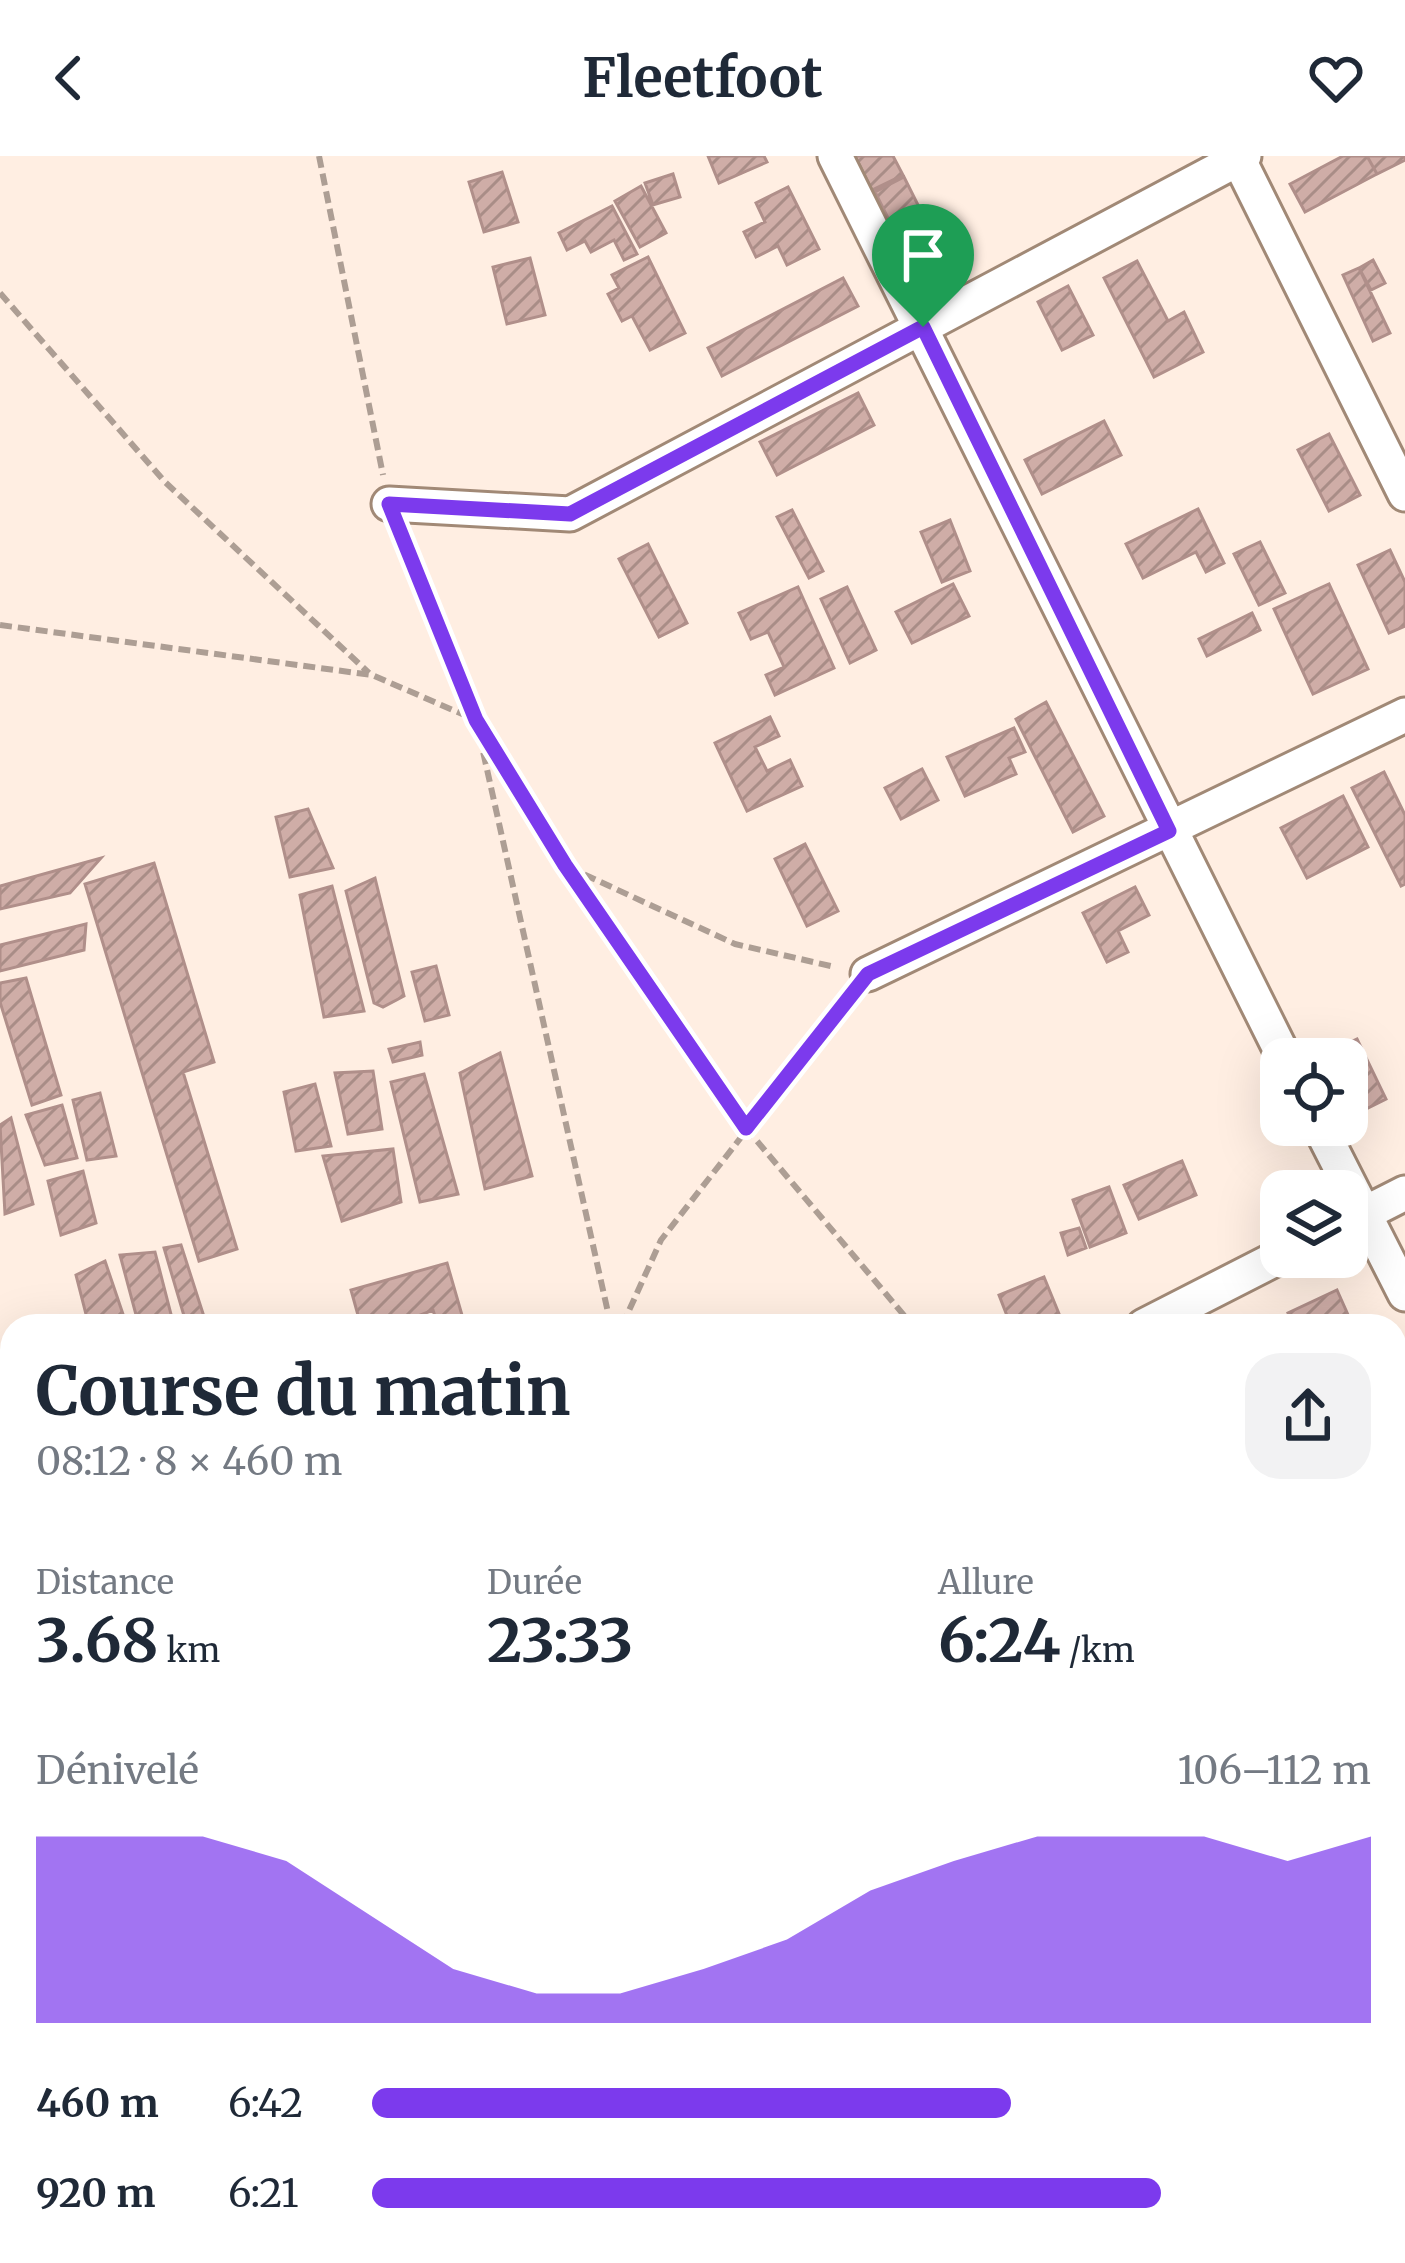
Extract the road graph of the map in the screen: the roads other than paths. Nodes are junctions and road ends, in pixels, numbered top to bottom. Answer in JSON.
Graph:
{"nodes":[{"id":1,"x":835,"y":156,"type":"edge"},
{"id":2,"x":1240,"y":157,"type":"edge"},
{"id":3,"x":923,"y":327,"type":"junction"},
{"id":4,"x":1405,"y":494,"type":"edge"},
{"id":5,"x":389,"y":504,"type":"road end"},
{"id":6,"x":1405,"y":715,"type":"edge"},
{"id":7,"x":1169,"y":831,"type":"junction"},
{"id":8,"x":868,"y":974,"type":"road end"},
{"id":9,"x":1274,"y":1038,"type":"edge"},
{"id":10,"x":1405,"y":1193,"type":"edge"},
{"id":11,"x":1368,"y":1212,"type":"edge"},
{"id":12,"x":1368,"y":1237,"type":"edge"},
{"id":13,"x":1260,"y":1267,"type":"edge"},
{"id":14,"x":1405,"y":1294,"type":"edge"},
{"id":15,"x":1167,"y":1314,"type":"edge"}],
"edges":[{"from":1,"to":3,"type":"street"},
{"from":2,"to":3,"type":"street"},
{"from":2,"to":4,"type":"street"},
{"from":3,"to":5,"type":"street"},
{"from":3,"to":7,"type":"street"},
{"from":6,"to":7,"type":"street"},
{"from":7,"to":8,"type":"street"},
{"from":7,"to":9,"type":"street"},
{"from":10,"to":11,"type":"street"},
{"from":12,"to":14,"type":"street"},
{"from":13,"to":15,"type":"street"}]}
